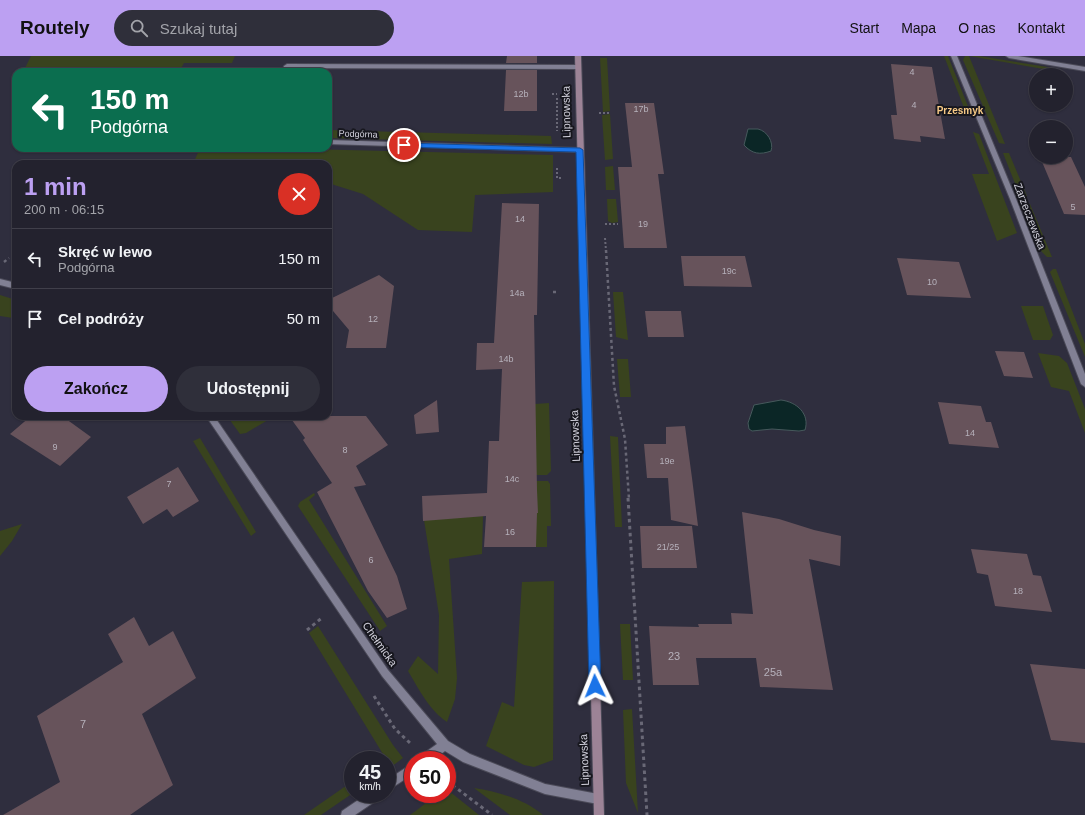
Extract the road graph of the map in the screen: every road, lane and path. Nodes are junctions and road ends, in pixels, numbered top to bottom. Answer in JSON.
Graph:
{"nodes":[{"id":1,"x":578,"y":56,"type":"edge"},
{"id":2,"x":954,"y":56,"type":"edge"},
{"id":3,"x":1009,"y":56,"type":"edge"},
{"id":4,"x":578,"y":67,"type":"junction"},
{"id":5,"x":286,"y":68,"type":"edge"},
{"id":6,"x":1085,"y":69,"type":"edge"},
{"id":7,"x":552,"y":94,"type":"dead end"},
{"id":8,"x":598,"y":113,"type":"dead end"},
{"id":9,"x":610,"y":113,"type":"dead end"},
{"id":10,"x":332,"y":142,"type":"edge"},
{"id":11,"x":556,"y":150,"type":"junction"},
{"id":12,"x":580,"y":150,"type":"junction"},
{"id":13,"x":557,"y":178,"type":"dead end"},
{"id":14,"x":604,"y":220,"type":"dead end"},
{"id":15,"x":605,"y":224,"type":"junction"},
{"id":16,"x":618,"y":224,"type":"dead end"},
{"id":17,"x":0,"y":282,"type":"edge"},
{"id":18,"x":12,"y":285,"type":"edge"},
{"id":19,"x":552,"y":292,"type":"dead end"},
{"id":20,"x":558,"y":292,"type":"dead end"},
{"id":21,"x":1085,"y":384,"type":"edge"},
{"id":22,"x":213,"y":420,"type":"edge"},
{"id":23,"x":324,"y":617,"type":"dead end"},
{"id":24,"x":307,"y":630,"type":"dead end"},
{"id":25,"x":444,"y":746,"type":"junction"},
{"id":26,"x":437,"y":751,"type":"edge"},
{"id":27,"x":456,"y":788,"type":"edge"},
{"id":28,"x":598,"y":799,"type":"junction"},
{"id":29,"x":363,"y":803,"type":"edge"},
{"id":30,"x":346,"y":815,"type":"edge"},
{"id":31,"x":492,"y":815,"type":"edge"},
{"id":32,"x":599,"y":815,"type":"edge"},
{"id":33,"x":648,"y":815,"type":"edge"}],
"edges":[{"from":1,"to":4,"type":"main road","name":"Lipnowska"},
{"from":2,"to":21,"type":"street","name":"Zarzeczewska"},
{"from":3,"to":6,"type":"street"},
{"from":4,"to":5,"type":"street"},
{"from":4,"to":12,"type":"main road","name":"Lipnowska"},
{"from":7,"to":11,"type":"path"},
{"from":8,"to":9,"type":"path"},
{"from":10,"to":11,"type":"street","name":"Podgórna"},
{"from":11,"to":12,"type":"street","name":"Podgórna"},
{"from":11,"to":13,"type":"path"},
{"from":12,"to":28,"type":"main road","name":"Lipnowska"},
{"from":14,"to":15,"type":"path"},
{"from":15,"to":16,"type":"path"},
{"from":15,"to":33,"type":"path"},
{"from":17,"to":18,"type":"street"},
{"from":19,"to":20,"type":"path"},
{"from":22,"to":25,"type":"street","name":"Chełmicka"},
{"from":23,"to":24,"type":"path"},
{"from":25,"to":26,"type":"street"},
{"from":25,"to":28,"type":"street","name":"Chełmicka"},
{"from":27,"to":31,"type":"path"},
{"from":28,"to":32,"type":"main road","name":"Lipnowska"},
{"from":29,"to":30,"type":"street"}]}
